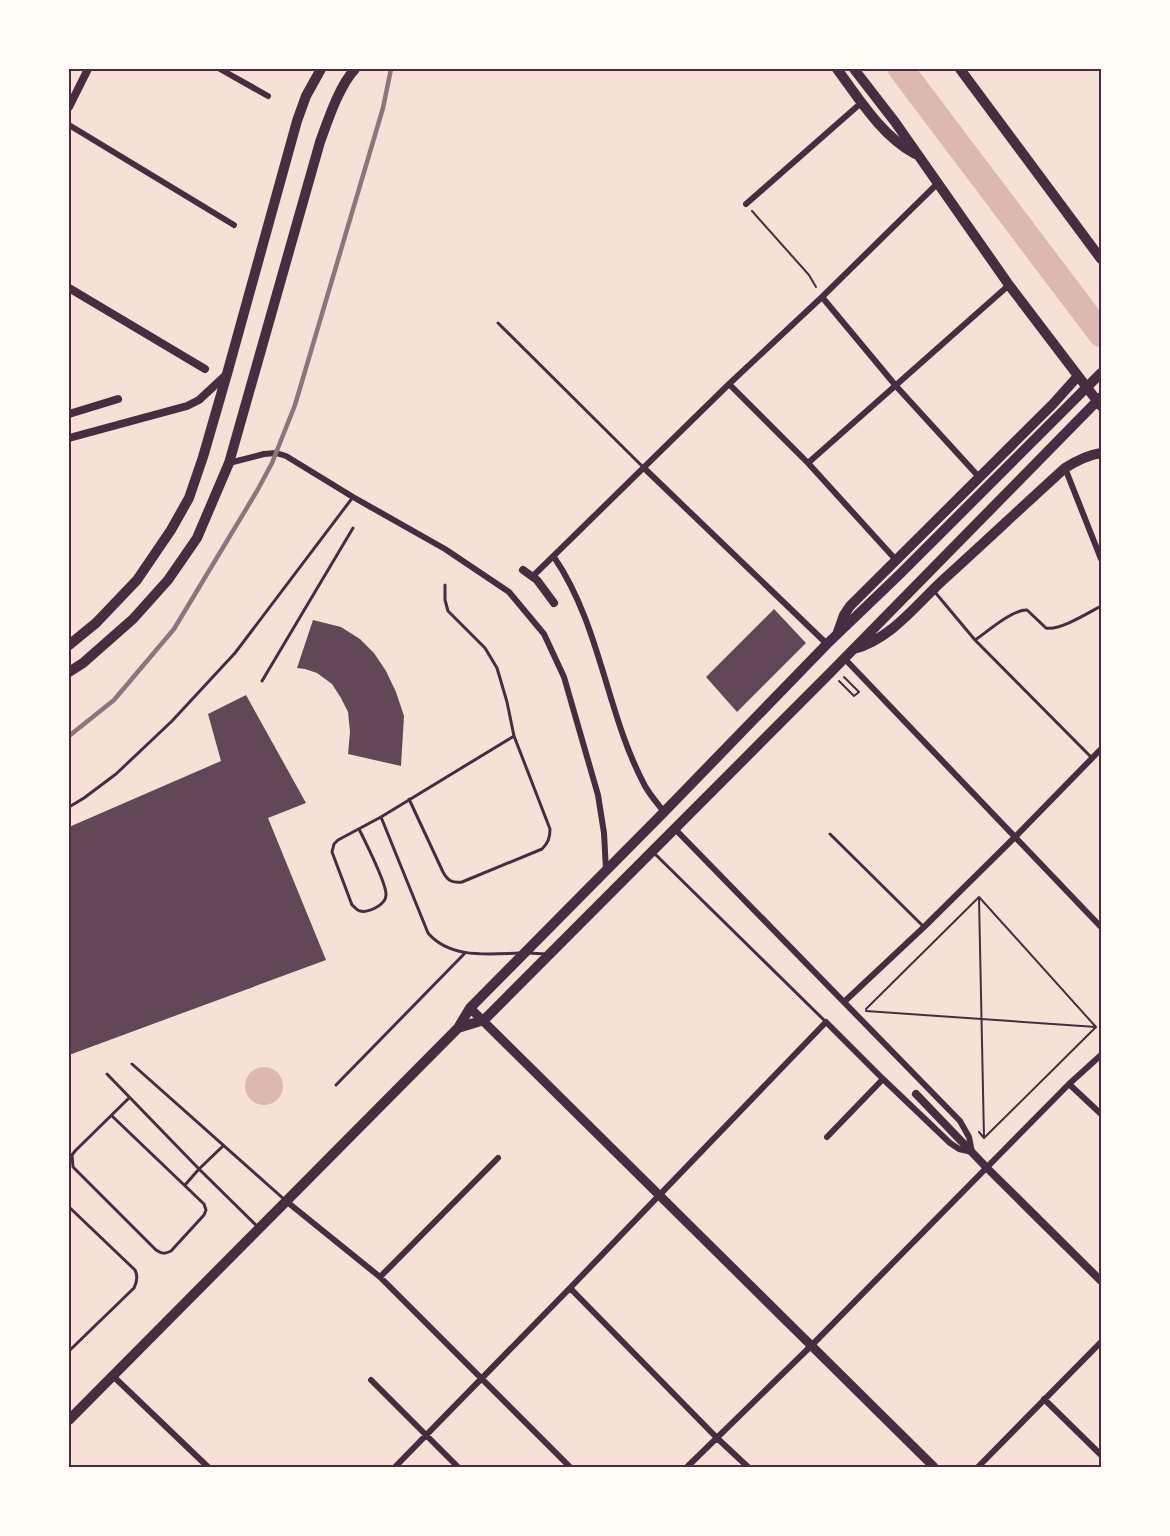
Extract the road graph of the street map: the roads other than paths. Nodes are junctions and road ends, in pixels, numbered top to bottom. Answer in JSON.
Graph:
{"nodes":[{"id":1,"x":88,"y":69,"type":"edge"},
{"id":2,"x":220,"y":69,"type":"edge"},
{"id":3,"x":321,"y":69,"type":"edge"},
{"id":4,"x":355,"y":69,"type":"edge"},
{"id":5,"x":837,"y":69,"type":"edge"},
{"id":6,"x":854,"y":69,"type":"edge"},
{"id":7,"x":960,"y":69,"type":"edge"},
{"id":8,"x":268,"y":96,"type":"dead end"},
{"id":9,"x":861,"y":103,"type":"junction"},
{"id":10,"x":69,"y":107,"type":"edge"},
{"id":11,"x":69,"y":125,"type":"edge"},
{"id":12,"x":918,"y":155,"type":"junction"},
{"id":13,"x":938,"y":183,"type":"junction"},
{"id":14,"x":746,"y":204,"type":"road end"},
{"id":15,"x":234,"y":225,"type":"dead end"},
{"id":16,"x":1100,"y":256,"type":"edge"},
{"id":17,"x":1009,"y":285,"type":"junction"},
{"id":18,"x":69,"y":288,"type":"edge"},
{"id":19,"x":822,"y":297,"type":"junction"},
{"id":20,"x":498,"y":323,"type":"dead end"},
{"id":21,"x":205,"y":369,"type":"dead end"},
{"id":22,"x":1101,"y":373,"type":"edge"},
{"id":23,"x":227,"y":374,"type":"junction"},
{"id":24,"x":1078,"y":376,"type":"junction"},
{"id":25,"x":729,"y":384,"type":"junction"},
{"id":26,"x":896,"y":386,"type":"junction"},
{"id":27,"x":1101,"y":397,"type":"edge"},
{"id":28,"x":118,"y":399,"type":"dead end"},
{"id":29,"x":1101,"y":406,"type":"edge"},
{"id":30,"x":69,"y":414,"type":"edge"},
{"id":31,"x":69,"y":438,"type":"edge"},
{"id":32,"x":1101,"y":453,"type":"edge"},
{"id":33,"x":229,"y":463,"type":"junction"},
{"id":34,"x":808,"y":463,"type":"junction"},
{"id":35,"x":644,"y":468,"type":"junction"},
{"id":36,"x":1065,"y":468,"type":"junction"},
{"id":37,"x":979,"y":477,"type":"junction"},
{"id":38,"x":353,"y":497,"type":"junction"},
{"id":39,"x":353,"y":528,"type":"dead end"},
{"id":40,"x":554,"y":557,"type":"junction"},
{"id":41,"x":1101,"y":559,"type":"edge"},
{"id":42,"x":896,"y":560,"type":"junction"},
{"id":43,"x":523,"y":570,"type":"dead end"},
{"id":44,"x":533,"y":576,"type":"junction"},
{"id":45,"x":445,"y":585,"type":"dead end"},
{"id":46,"x":933,"y":589,"type":"junction"},
{"id":47,"x":554,"y":603,"type":"dead end"},
{"id":48,"x":1101,"y":606,"type":"edge"},
{"id":49,"x":838,"y":633,"type":"junction"},
{"id":50,"x":975,"y":640,"type":"junction"},
{"id":51,"x":827,"y":644,"type":"junction"},
{"id":52,"x":69,"y":645,"type":"edge"},
{"id":53,"x":847,"y":654,"type":"junction"},
{"id":54,"x":69,"y":672,"type":"edge"},
{"id":55,"x":262,"y":681,"type":"dead end"},
{"id":56,"x":514,"y":736,"type":"junction"},
{"id":57,"x":1101,"y":749,"type":"edge"},
{"id":58,"x":1092,"y":758,"type":"junction"},
{"id":59,"x":409,"y":800,"type":"junction"},
{"id":60,"x":69,"y":807,"type":"edge"},
{"id":61,"x":664,"y":812,"type":"junction"},
{"id":62,"x":381,"y":817,"type":"junction"},
{"id":63,"x":359,"y":829,"type":"junction"},
{"id":64,"x":675,"y":829,"type":"junction"},
{"id":65,"x":830,"y":834,"type":"dead end"},
{"id":66,"x":1015,"y":837,"type":"junction"},
{"id":67,"x":652,"y":852,"type":"junction"},
{"id":68,"x":606,"y":870,"type":"junction"},
{"id":69,"x":924,"y":927,"type":"junction"},
{"id":70,"x":1101,"y":927,"type":"edge"},
{"id":71,"x":465,"y":953,"type":"junction"},
{"id":72,"x":525,"y":953,"type":"junction"},
{"id":73,"x":550,"y":954,"type":"junction"},
{"id":74,"x":844,"y":1002,"type":"junction"},
{"id":75,"x":470,"y":1008,"type":"junction"},
{"id":76,"x":484,"y":1020,"type":"junction"},
{"id":77,"x":826,"y":1022,"type":"junction"},
{"id":78,"x":458,"y":1028,"type":"junction"},
{"id":79,"x":1101,"y":1055,"type":"edge"},
{"id":80,"x":132,"y":1064,"type":"dead end"},
{"id":81,"x":107,"y":1074,"type":"dead end"},
{"id":82,"x":883,"y":1079,"type":"junction"},
{"id":83,"x":1070,"y":1084,"type":"junction"},
{"id":84,"x":336,"y":1086,"type":"dead end"},
{"id":85,"x":916,"y":1094,"type":"dead end"},
{"id":86,"x":129,"y":1098,"type":"junction"},
{"id":87,"x":1101,"y":1114,"type":"edge"},
{"id":88,"x":112,"y":1116,"type":"junction"},
{"id":89,"x":827,"y":1137,"type":"dead end"},
{"id":90,"x":223,"y":1146,"type":"junction"},
{"id":91,"x":972,"y":1152,"type":"junction"},
{"id":92,"x":498,"y":1158,"type":"dead end"},
{"id":93,"x":987,"y":1168,"type":"junction"},
{"id":94,"x":199,"y":1169,"type":"junction"},
{"id":95,"x":185,"y":1185,"type":"junction"},
{"id":96,"x":660,"y":1196,"type":"junction"},
{"id":97,"x":286,"y":1201,"type":"junction"},
{"id":98,"x":69,"y":1207,"type":"edge"},
{"id":99,"x":259,"y":1228,"type":"junction"},
{"id":100,"x":380,"y":1277,"type":"junction"},
{"id":101,"x":1101,"y":1281,"type":"edge"},
{"id":102,"x":570,"y":1288,"type":"junction"},
{"id":103,"x":1101,"y":1342,"type":"edge"},
{"id":104,"x":811,"y":1346,"type":"junction"},
{"id":105,"x":69,"y":1351,"type":"edge"},
{"id":106,"x":113,"y":1376,"type":"junction"},
{"id":107,"x":481,"y":1379,"type":"junction"},
{"id":108,"x":371,"y":1380,"type":"dead end"},
{"id":109,"x":1044,"y":1399,"type":"junction"},
{"id":110,"x":69,"y":1420,"type":"edge"},
{"id":111,"x":426,"y":1436,"type":"junction"},
{"id":112,"x":717,"y":1438,"type":"junction"},
{"id":113,"x":1101,"y":1455,"type":"edge"},
{"id":114,"x":208,"y":1467,"type":"edge"},
{"id":115,"x":395,"y":1467,"type":"edge"},
{"id":116,"x":458,"y":1467,"type":"edge"},
{"id":117,"x":570,"y":1467,"type":"edge"},
{"id":118,"x":687,"y":1467,"type":"edge"},
{"id":119,"x":748,"y":1467,"type":"edge"},
{"id":120,"x":934,"y":1467,"type":"edge"},
{"id":121,"x":978,"y":1467,"type":"edge"}],
"edges":[{"from":1,"to":10,"type":"street"},
{"from":2,"to":8,"type":"street"},
{"from":3,"to":23,"type":"main road"},
{"from":4,"to":33,"type":"main road"},
{"from":5,"to":9,"type":"main road"},
{"from":6,"to":12,"type":"main road"},
{"from":7,"to":16,"type":"main road"},
{"from":9,"to":12,"type":"main road"},
{"from":9,"to":14,"type":"street"},
{"from":11,"to":15,"type":"street"},
{"from":12,"to":13,"type":"main road"},
{"from":13,"to":17,"type":"main road"},
{"from":13,"to":19,"type":"street"},
{"from":17,"to":24,"type":"main road"},
{"from":17,"to":26,"type":"street"},
{"from":18,"to":21,"type":"street"},
{"from":19,"to":25,"type":"street"},
{"from":19,"to":26,"type":"street"},
{"from":20,"to":35,"type":"lane"},
{"from":22,"to":49,"type":"main road"},
{"from":23,"to":31,"type":"street"},
{"from":23,"to":52,"type":"main road"},
{"from":24,"to":29,"type":"main road"},
{"from":24,"to":37,"type":"main road"},
{"from":25,"to":34,"type":"street"},
{"from":25,"to":35,"type":"street"},
{"from":26,"to":34,"type":"street"},
{"from":26,"to":37,"type":"street"},
{"from":27,"to":53,"type":"main road"},
{"from":28,"to":30,"type":"street"},
{"from":32,"to":36,"type":"main road"},
{"from":33,"to":38,"type":"street"},
{"from":33,"to":54,"type":"main road"},
{"from":34,"to":42,"type":"street"},
{"from":35,"to":40,"type":"street"},
{"from":35,"to":51,"type":"street"},
{"from":36,"to":41,"type":"street"},
{"from":36,"to":46,"type":"main road"},
{"from":37,"to":42,"type":"main road"},
{"from":38,"to":60,"type":"lane"},
{"from":38,"to":68,"type":"street"},
{"from":39,"to":55,"type":"lane"},
{"from":40,"to":44,"type":"street"},
{"from":40,"to":61,"type":"street"},
{"from":42,"to":49,"type":"main road"},
{"from":43,"to":44,"type":"street"},
{"from":44,"to":47,"type":"street"},
{"from":45,"to":56,"type":"lane"},
{"from":46,"to":50,"type":"lane"},
{"from":46,"to":53,"type":"main road"},
{"from":48,"to":50,"type":"lane"},
{"from":49,"to":51,"type":"main road"},
{"from":50,"to":58,"type":"lane"},
{"from":51,"to":61,"type":"main road"},
{"from":53,"to":64,"type":"main road"},
{"from":53,"to":66,"type":"street"},
{"from":56,"to":59,"type":"lane"},
{"from":56,"to":59,"type":"lane"},
{"from":57,"to":58,"type":"street"},
{"from":58,"to":66,"type":"street"},
{"from":59,"to":62,"type":"lane"},
{"from":61,"to":68,"type":"main road"},
{"from":62,"to":63,"type":"lane"},
{"from":62,"to":71,"type":"lane"},
{"from":63,"to":63,"type":"lane"},
{"from":64,"to":67,"type":"main road"},
{"from":64,"to":74,"type":"street"},
{"from":65,"to":69,"type":"lane"},
{"from":66,"to":69,"type":"street"},
{"from":66,"to":70,"type":"street"},
{"from":67,"to":73,"type":"main road"},
{"from":67,"to":77,"type":"lane"},
{"from":68,"to":72,"type":"main road"},
{"from":69,"to":74,"type":"street"},
{"from":71,"to":72,"type":"lane"},
{"from":71,"to":84,"type":"lane"},
{"from":72,"to":73,"type":"lane"},
{"from":72,"to":75,"type":"main road"},
{"from":73,"to":76,"type":"main road"},
{"from":74,"to":91,"type":"street"},
{"from":75,"to":76,"type":"main road"},
{"from":75,"to":78,"type":"main road"},
{"from":76,"to":78,"type":"main road"},
{"from":76,"to":96,"type":"main road"},
{"from":77,"to":82,"type":"street"},
{"from":77,"to":96,"type":"street"},
{"from":78,"to":97,"type":"main road"},
{"from":79,"to":83,"type":"street"},
{"from":80,"to":90,"type":"lane"},
{"from":81,"to":86,"type":"lane"},
{"from":82,"to":89,"type":"street"},
{"from":82,"to":91,"type":"street"},
{"from":83,"to":87,"type":"street"},
{"from":83,"to":93,"type":"street"},
{"from":85,"to":91,"type":"street"},
{"from":86,"to":88,"type":"lane"},
{"from":86,"to":94,"type":"lane"},
{"from":88,"to":95,"type":"lane"},
{"from":88,"to":95,"type":"lane"},
{"from":90,"to":94,"type":"lane"},
{"from":90,"to":97,"type":"lane"},
{"from":91,"to":93,"type":"street"},
{"from":92,"to":100,"type":"street"},
{"from":93,"to":101,"type":"street"},
{"from":93,"to":104,"type":"street"},
{"from":94,"to":95,"type":"lane"},
{"from":94,"to":99,"type":"lane"},
{"from":96,"to":102,"type":"street"},
{"from":96,"to":104,"type":"main road"},
{"from":97,"to":99,"type":"main road"},
{"from":97,"to":100,"type":"street"},
{"from":98,"to":105,"type":"lane"},
{"from":99,"to":106,"type":"main road"},
{"from":100,"to":107,"type":"street"},
{"from":102,"to":107,"type":"street"},
{"from":102,"to":112,"type":"street"},
{"from":103,"to":109,"type":"street"},
{"from":104,"to":112,"type":"street"},
{"from":104,"to":120,"type":"main road"},
{"from":106,"to":110,"type":"main road"},
{"from":106,"to":114,"type":"street"},
{"from":107,"to":111,"type":"street"},
{"from":107,"to":117,"type":"street"},
{"from":108,"to":111,"type":"street"},
{"from":109,"to":113,"type":"street"},
{"from":109,"to":121,"type":"street"},
{"from":111,"to":115,"type":"street"},
{"from":111,"to":116,"type":"street"},
{"from":112,"to":118,"type":"street"},
{"from":112,"to":119,"type":"street"}]}
